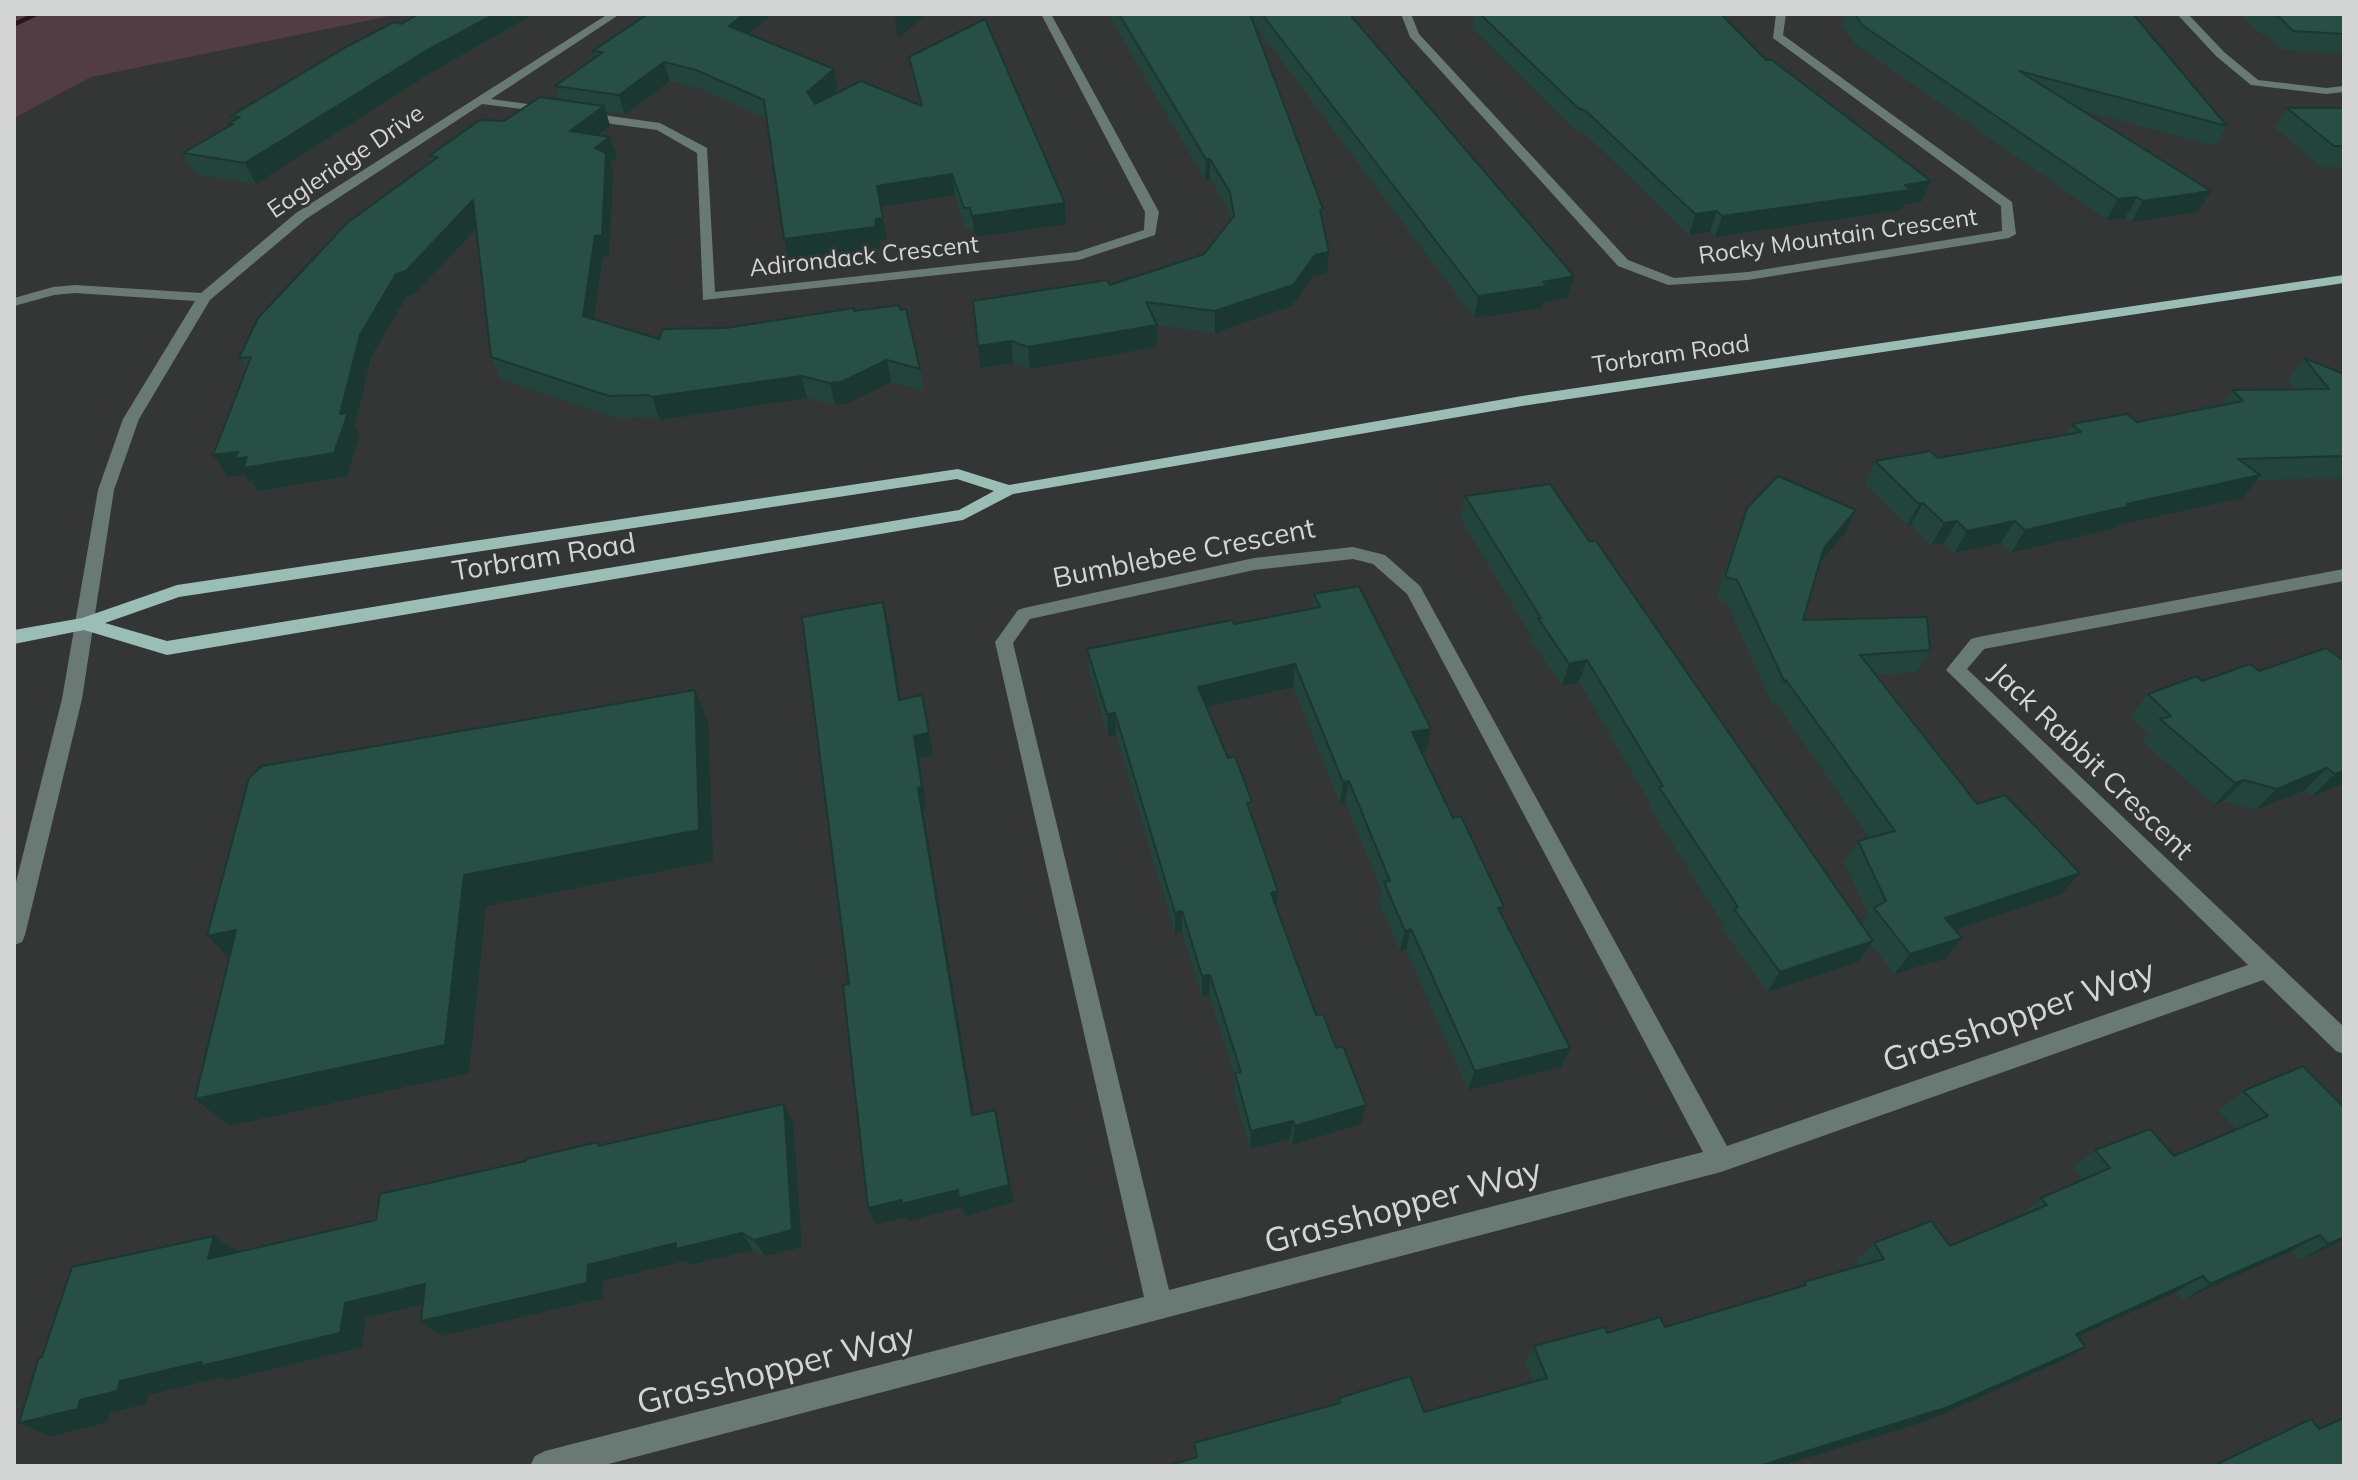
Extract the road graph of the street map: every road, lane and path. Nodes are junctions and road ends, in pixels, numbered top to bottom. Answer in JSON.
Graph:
{"nodes":[{"id":1,"x":615,"y":14,"type":"edge"},
{"id":2,"x":1046,"y":14,"type":"edge"},
{"id":3,"x":1406,"y":14,"type":"edge"},
{"id":4,"x":1781,"y":14,"type":"edge"},
{"id":5,"x":2182,"y":14,"type":"edge"},
{"id":6,"x":2344,"y":89,"type":"edge"},
{"id":7,"x":483,"y":101,"type":"junction"},
{"id":8,"x":2344,"y":279,"type":"edge"},
{"id":9,"x":204,"y":297,"type":"junction"},
{"id":10,"x":14,"y":302,"type":"edge"},
{"id":11,"x":1008,"y":490,"type":"junction"},
{"id":12,"x":2344,"y":575,"type":"edge"},
{"id":13,"x":84,"y":624,"type":"junction"},
{"id":14,"x":14,"y":637,"type":"edge"},
{"id":15,"x":14,"y":935,"type":"edge"},
{"id":16,"x":2265,"y":969,"type":"junction"},
{"id":17,"x":2344,"y":1043,"type":"edge"},
{"id":18,"x":1721,"y":1160,"type":"junction"},
{"id":19,"x":1160,"y":1308,"type":"junction"},
{"id":20,"x":545,"y":1466,"type":"edge"}],
"edges":[{"from":1,"to":7,"type":"street","name":"Eagleridge Drive"},
{"from":2,"to":7,"type":"street","name":"Adirondack Crescent"},
{"from":3,"to":4,"type":"street","name":"Rocky Mountain Crescent"},
{"from":5,"to":6,"type":"street"},
{"from":7,"to":9,"type":"street","name":"Eagleridge Drive"},
{"from":8,"to":11,"type":"main road","name":"Torbram Road"},
{"from":9,"to":10,"type":"street"},
{"from":9,"to":13,"type":"street","name":"Eagleridge Drive"},
{"from":11,"to":13,"type":"main road","name":"Torbram Road"},
{"from":11,"to":13,"type":"main road","name":"Torbram Road"},
{"from":12,"to":16,"type":"street","name":"Jack Rabbit Crescent"},
{"from":13,"to":14,"type":"main road","name":"Torbram Road"},
{"from":13,"to":15,"type":"street","name":"Eagleridge Drive"},
{"from":16,"to":17,"type":"street","name":"Jack Rabbit Crescent"},
{"from":16,"to":18,"type":"street","name":"Grasshopper Way"},
{"from":18,"to":19,"type":"street","name":"Grasshopper Way"},
{"from":18,"to":19,"type":"street","name":"Bumblebee Crescent"},
{"from":19,"to":20,"type":"street","name":"Grasshopper Way"}]}
